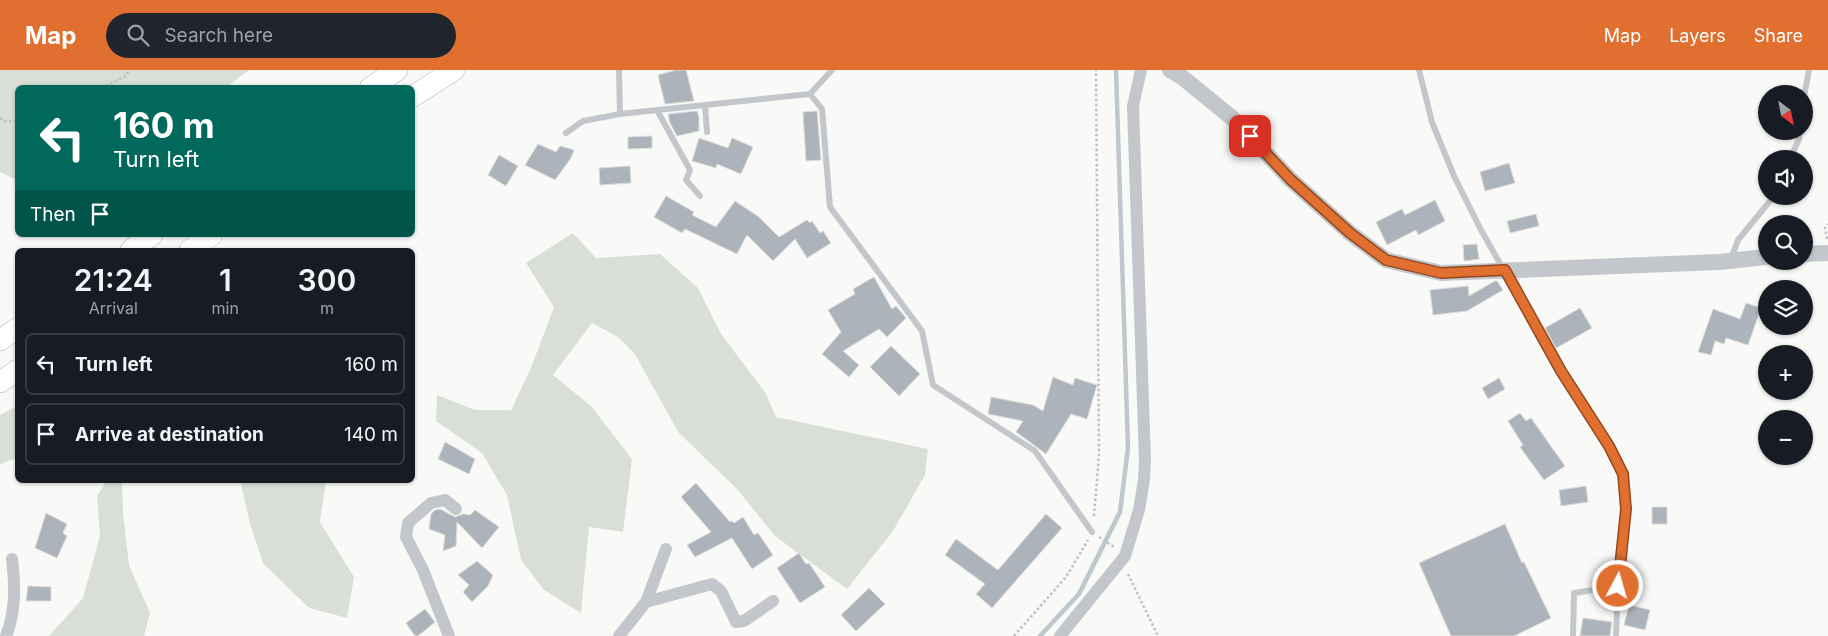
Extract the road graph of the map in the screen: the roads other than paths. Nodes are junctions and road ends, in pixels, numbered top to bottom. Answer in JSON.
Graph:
{"nodes":[{"id":1,"x":397,"y":70,"type":"edge"},
{"id":2,"x":454,"y":70,"type":"edge"},
{"id":3,"x":619,"y":70,"type":"edge"},
{"id":4,"x":832,"y":70,"type":"edge"},
{"id":5,"x":1140,"y":70,"type":"edge"},
{"id":6,"x":1170,"y":70,"type":"edge"},
{"id":7,"x":1419,"y":70,"type":"edge"},
{"id":8,"x":1809,"y":70,"type":"edge"},
{"id":9,"x":374,"y":85,"type":"edge"},
{"id":10,"x":1806,"y":85,"type":"edge"},
{"id":11,"x":810,"y":94,"type":"junction"},
{"id":12,"x":415,"y":95,"type":"edge"},
{"id":13,"x":705,"y":105,"type":"junction"},
{"id":14,"x":657,"y":110,"type":"junction"},
{"id":15,"x":620,"y":114,"type":"junction"},
{"id":16,"x":566,"y":132,"type":"dead end"},
{"id":17,"x":707,"y":132,"type":"dead end"},
{"id":18,"x":700,"y":196,"type":"dead end"},
{"id":19,"x":1767,"y":205,"type":"edge"},
{"id":20,"x":149,"y":237,"type":"edge"},
{"id":21,"x":209,"y":237,"type":"edge"},
{"id":22,"x":134,"y":248,"type":"edge"},
{"id":23,"x":193,"y":248,"type":"edge"},
{"id":24,"x":1828,"y":252,"type":"edge"},
{"id":25,"x":1813,"y":253,"type":"edge"},
{"id":26,"x":1758,"y":258,"type":"edge"},
{"id":27,"x":1731,"y":260,"type":"junction"},
{"id":28,"x":1505,"y":270,"type":"junction"},
{"id":29,"x":15,"y":330,"type":"edge"},
{"id":30,"x":0,"y":340,"type":"edge"},
{"id":31,"x":15,"y":372,"type":"edge"},
{"id":32,"x":0,"y":382,"type":"edge"},
{"id":33,"x":456,"y":509,"type":"dead end"},
{"id":34,"x":1092,"y":532,"type":"road end"},
{"id":35,"x":666,"y":549,"type":"dead end"},
{"id":36,"x":12,"y":559,"type":"dead end"},
{"id":37,"x":1618,"y":586,"type":"junction"},
{"id":38,"x":773,"y":601,"type":"dead end"},
{"id":39,"x":646,"y":602,"type":"junction"},
{"id":40,"x":6,"y":636,"type":"edge"},
{"id":41,"x":449,"y":636,"type":"edge"},
{"id":42,"x":618,"y":636,"type":"edge"},
{"id":43,"x":1060,"y":636,"type":"edge"},
{"id":44,"x":1573,"y":636,"type":"edge"},
{"id":45,"x":1616,"y":636,"type":"edge"}],
"edges":[{"from":1,"to":9,"type":"highway"},
{"from":2,"to":12,"type":"highway"},
{"from":3,"to":15,"type":"lane"},
{"from":4,"to":11,"type":"lane"},
{"from":5,"to":43,"type":"street"},
{"from":6,"to":28,"type":"street"},
{"from":7,"to":28,"type":"lane"},
{"from":8,"to":10,"type":"lane"},
{"from":11,"to":13,"type":"lane"},
{"from":11,"to":34,"type":"lane"},
{"from":13,"to":14,"type":"lane"},
{"from":13,"to":17,"type":"lane"},
{"from":14,"to":15,"type":"lane"},
{"from":14,"to":18,"type":"lane"},
{"from":15,"to":16,"type":"lane"},
{"from":19,"to":27,"type":"lane"},
{"from":20,"to":22,"type":"highway"},
{"from":21,"to":23,"type":"highway"},
{"from":24,"to":25,"type":"street"},
{"from":26,"to":27,"type":"street"},
{"from":27,"to":28,"type":"street"},
{"from":28,"to":37,"type":"lane"},
{"from":29,"to":30,"type":"highway"},
{"from":31,"to":32,"type":"highway"},
{"from":33,"to":41,"type":"street"},
{"from":35,"to":39,"type":"street"},
{"from":36,"to":40,"type":"street"},
{"from":37,"to":44,"type":"lane"},
{"from":37,"to":45,"type":"lane"},
{"from":38,"to":39,"type":"street"},
{"from":39,"to":42,"type":"street"}]}
